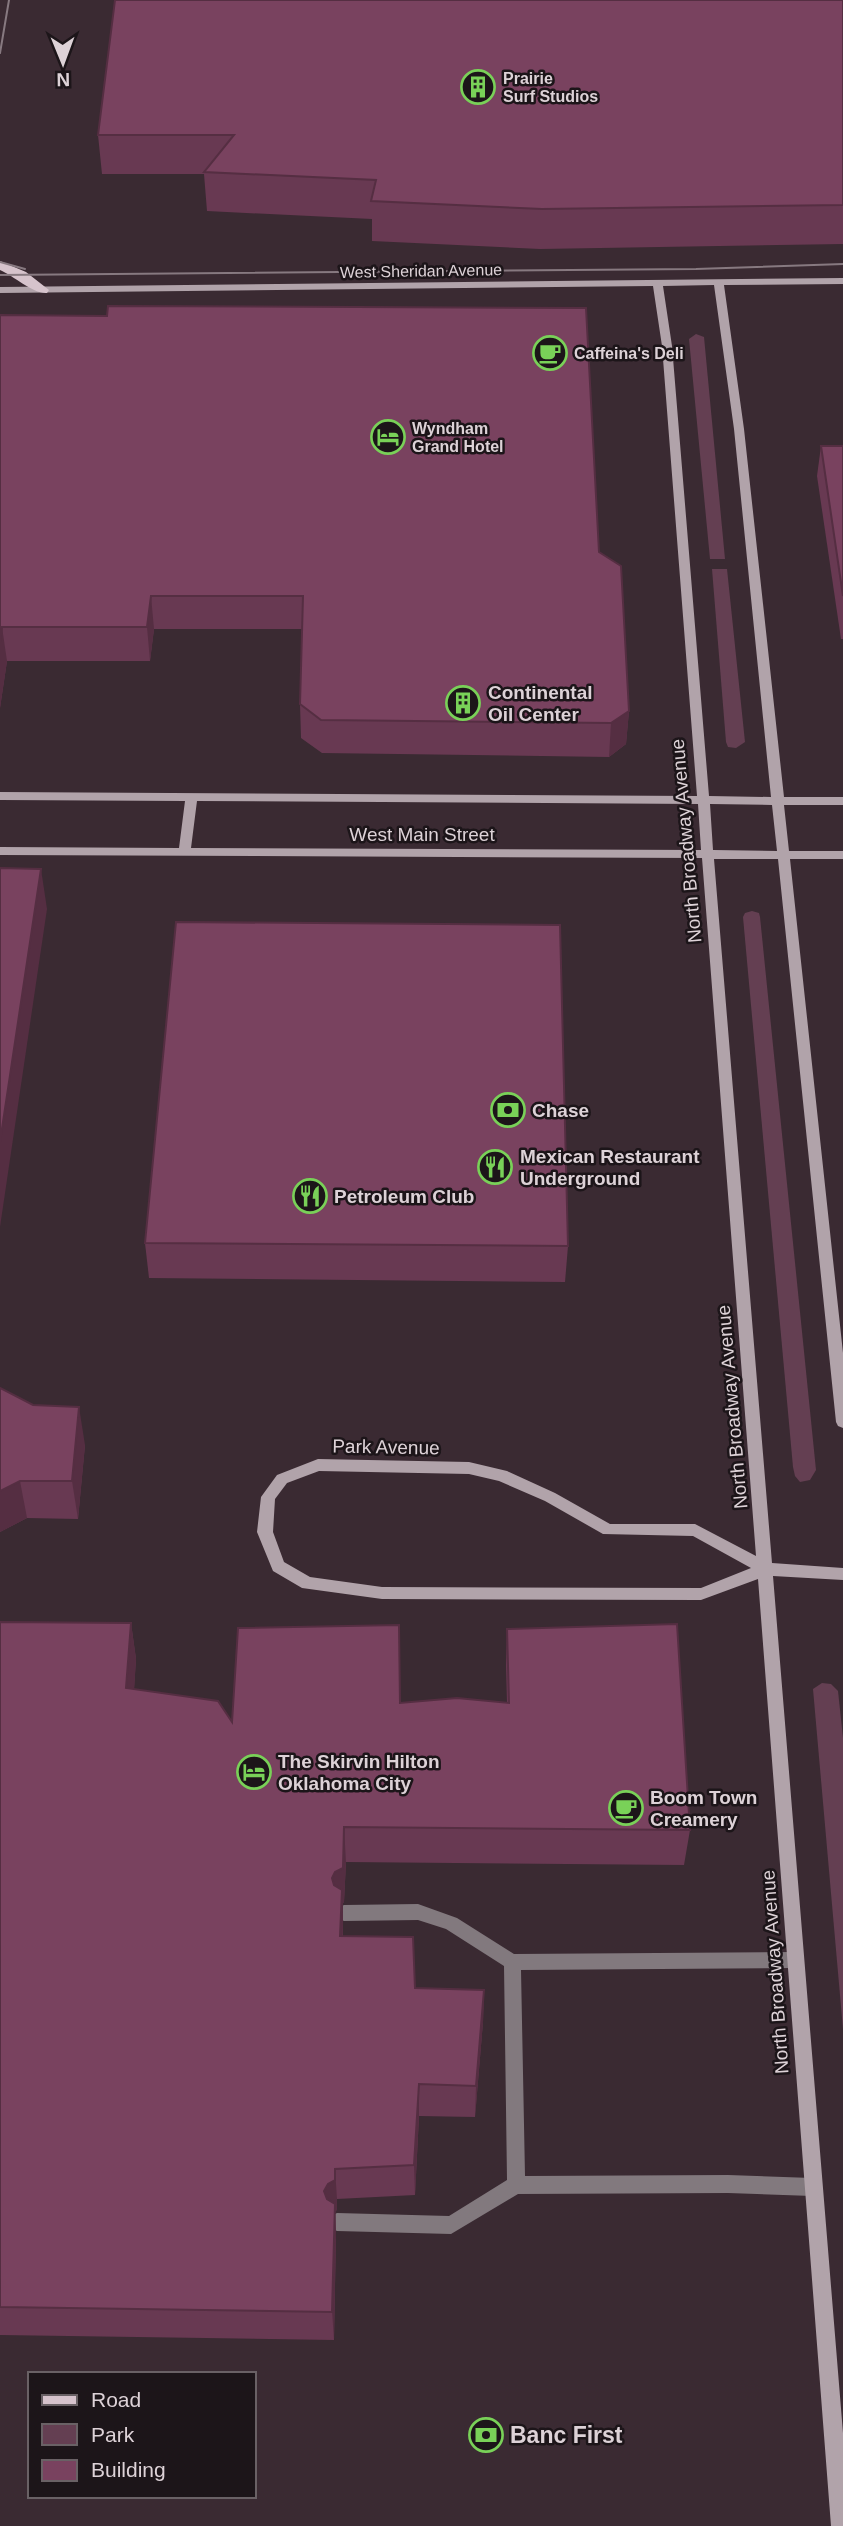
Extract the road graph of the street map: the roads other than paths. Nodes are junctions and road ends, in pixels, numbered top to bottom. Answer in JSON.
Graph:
{"nodes":[{"id":1,"x":0,"y":265,"type":"edge"},
{"id":2,"x":843,"y":281,"type":"edge"},
{"id":3,"x":719,"y":283,"type":"junction"},
{"id":4,"x":657,"y":284,"type":"junction"},
{"id":5,"x":0,"y":290,"type":"edge"},
{"id":6,"x":43,"y":290,"type":"junction"},
{"id":7,"x":0,"y":796,"type":"edge"},
{"id":8,"x":191,"y":797,"type":"junction"},
{"id":9,"x":703,"y":800,"type":"junction"},
{"id":10,"x":778,"y":801,"type":"junction"},
{"id":11,"x":843,"y":801,"type":"edge"},
{"id":12,"x":0,"y":851,"type":"edge"},
{"id":13,"x":185,"y":852,"type":"junction"},
{"id":14,"x":843,"y":855,"type":"edge"},
{"id":15,"x":708,"y":856,"type":"junction"},
{"id":16,"x":784,"y":856,"type":"junction"},
{"id":17,"x":843,"y":1422,"type":"edge"},
{"id":18,"x":766,"y":1569,"type":"junction"},
{"id":19,"x":843,"y":1574,"type":"edge"},
{"id":20,"x":344,"y":1913,"type":"edge"},
{"id":21,"x":794,"y":1960,"type":"junction"},
{"id":22,"x":512,"y":1962,"type":"junction"},
{"id":23,"x":516,"y":2185,"type":"junction"},
{"id":24,"x":812,"y":2187,"type":"junction"},
{"id":25,"x":337,"y":2222,"type":"edge"},
{"id":26,"x":841,"y":2526,"type":"edge"}],
"edges":[{"from":1,"to":6,"type":"main road"},
{"from":2,"to":3,"type":"street","name":"West Sheridan Avenue"},
{"from":3,"to":4,"type":"street","name":"West Sheridan Avenue"},
{"from":3,"to":10,"type":"street"},
{"from":4,"to":6,"type":"street","name":"West Sheridan Avenue"},
{"from":4,"to":9,"type":"street","name":"North Broadway Avenue"},
{"from":5,"to":6,"type":"street","name":"West Sheridan Avenue"},
{"from":7,"to":8,"type":"street","name":"West Main Street"},
{"from":8,"to":9,"type":"street","name":"West Main Street"},
{"from":8,"to":13,"type":"street"},
{"from":9,"to":10,"type":"street","name":"West Main Street"},
{"from":9,"to":15,"type":"street","name":"North Broadway Avenue"},
{"from":10,"to":11,"type":"street","name":"West Main Street"},
{"from":10,"to":16,"type":"street"},
{"from":12,"to":13,"type":"street","name":"West Main Street"},
{"from":13,"to":15,"type":"street","name":"West Main Street"},
{"from":14,"to":16,"type":"street","name":"West Main Street"},
{"from":15,"to":16,"type":"street","name":"West Main Street"},
{"from":15,"to":18,"type":"street","name":"North Broadway Avenue"},
{"from":16,"to":17,"type":"street"},
{"from":18,"to":18,"type":"street","name":"Park Avenue"},
{"from":18,"to":19,"type":"street","name":"Park Avenue"},
{"from":18,"to":21,"type":"street","name":"North Broadway Avenue"},
{"from":20,"to":22,"type":"lane"},
{"from":21,"to":22,"type":"lane"},
{"from":21,"to":24,"type":"street","name":"North Broadway Avenue"},
{"from":22,"to":23,"type":"lane"},
{"from":23,"to":24,"type":"lane"},
{"from":23,"to":25,"type":"lane"},
{"from":24,"to":26,"type":"street","name":"North Broadway Avenue"}]}
